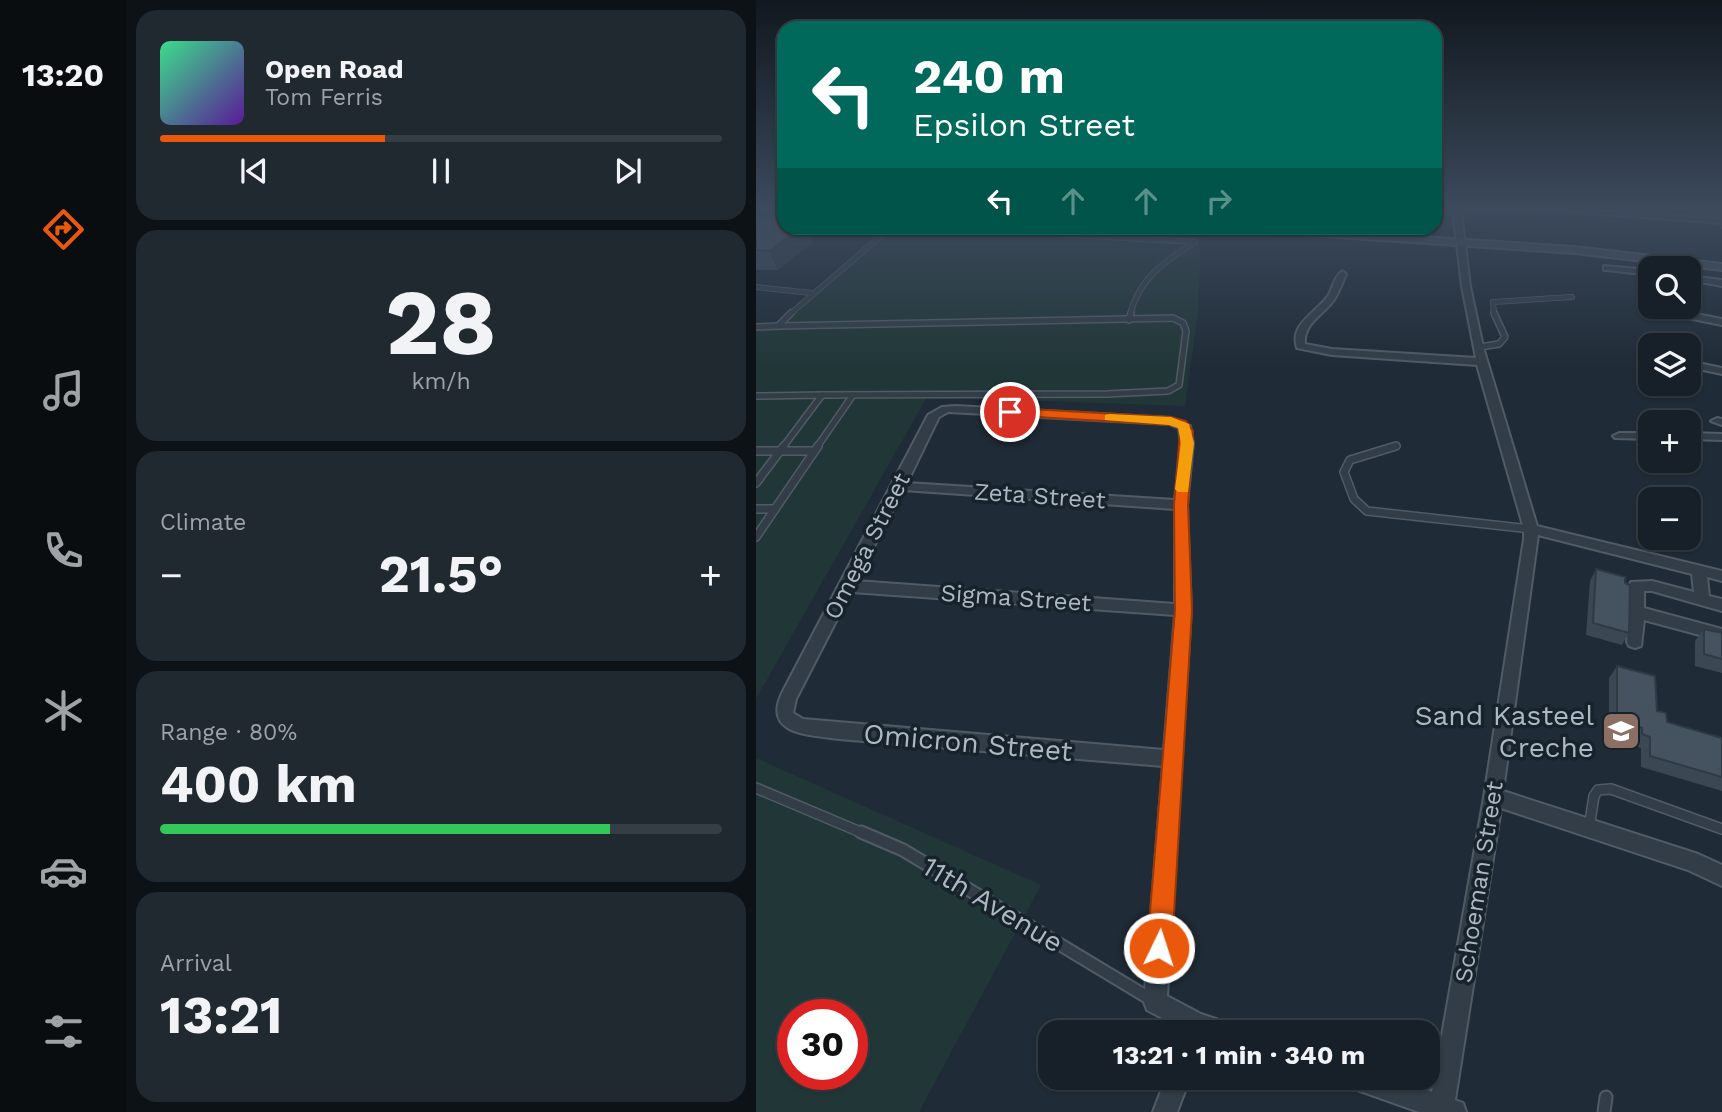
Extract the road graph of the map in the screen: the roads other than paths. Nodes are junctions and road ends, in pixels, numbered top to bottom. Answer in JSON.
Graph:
{"nodes":[{"id":1,"x":848,"y":263,"type":"edge"},
{"id":2,"x":1163,"y":263,"type":"edge"},
{"id":3,"x":1464,"y":263,"type":"edge"},
{"id":4,"x":1701,"y":263,"type":"edge"},
{"id":5,"x":1722,"y":265,"type":"edge"},
{"id":6,"x":1607,"y":268,"type":"dead end"},
{"id":7,"x":1638,"y":272,"type":"edge"},
{"id":8,"x":1342,"y":274,"type":"dead end"},
{"id":9,"x":1701,"y":280,"type":"edge"},
{"id":10,"x":1722,"y":284,"type":"edge"},
{"id":11,"x":757,"y":289,"type":"edge"},
{"id":12,"x":812,"y":293,"type":"junction"},
{"id":13,"x":1572,"y":296,"type":"dead end"},
{"id":14,"x":1701,"y":318,"type":"edge"},
{"id":15,"x":1129,"y":320,"type":"junction"},
{"id":16,"x":1722,"y":322,"type":"edge"},
{"id":17,"x":778,"y":326,"type":"junction"},
{"id":18,"x":756,"y":327,"type":"edge"},
{"id":19,"x":1480,"y":347,"type":"junction"},
{"id":20,"x":1484,"y":362,"type":"junction"},
{"id":21,"x":1701,"y":367,"type":"edge"},
{"id":22,"x":1722,"y":371,"type":"edge"},
{"id":23,"x":853,"y":394,"type":"junction"},
{"id":24,"x":822,"y":395,"type":"junction"},
{"id":25,"x":756,"y":396,"type":"edge"},
{"id":26,"x":1619,"y":436,"type":"dead end"},
{"id":27,"x":1638,"y":436,"type":"edge"},
{"id":28,"x":1701,"y":436,"type":"edge"},
{"id":29,"x":1722,"y":437,"type":"edge"},
{"id":30,"x":1396,"y":446,"type":"dead end"},
{"id":31,"x":780,"y":450,"type":"junction"},
{"id":32,"x":756,"y":451,"type":"edge"},
{"id":33,"x":814,"y":451,"type":"junction"},
{"id":34,"x":756,"y":483,"type":"edge"},
{"id":35,"x":899,"y":486,"type":"junction"},
{"id":36,"x":1181,"y":505,"type":"junction"},
{"id":37,"x":756,"y":509,"type":"edge"},
{"id":38,"x":775,"y":509,"type":"junction"},
{"id":39,"x":1531,"y":529,"type":"junction"},
{"id":40,"x":756,"y":537,"type":"edge"},
{"id":41,"x":1699,"y":570,"type":"junction"},
{"id":42,"x":1722,"y":576,"type":"edge"},
{"id":43,"x":848,"y":586,"type":"junction"},
{"id":44,"x":1702,"y":600,"type":"junction"},
{"id":45,"x":1722,"y":605,"type":"edge"},
{"id":46,"x":1183,"y":610,"type":"junction"},
{"id":47,"x":1637,"y":612,"type":"junction"},
{"id":48,"x":1722,"y":635,"type":"edge"},
{"id":49,"x":1635,"y":642,"type":"dead end"},
{"id":50,"x":788,"y":698,"type":"joint"},
{"id":51,"x":1174,"y":759,"type":"junction"},
{"id":52,"x":756,"y":788,"type":"edge"},
{"id":53,"x":1493,"y":796,"type":"junction"},
{"id":54,"x":1589,"y":828,"type":"junction"},
{"id":55,"x":1722,"y":830,"type":"edge"},
{"id":56,"x":1722,"y":876,"type":"edge"},
{"id":57,"x":1155,"y":1002,"type":"junction"},
{"id":58,"x":1183,"y":1020,"type":"edge"},
{"id":59,"x":1173,"y":1090,"type":"edge"},
{"id":60,"x":1391,"y":1090,"type":"edge"},
{"id":61,"x":1606,"y":1097,"type":"dead end"},
{"id":62,"x":1446,"y":1110,"type":"edge"},
{"id":63,"x":1165,"y":1112,"type":"edge"},
{"id":64,"x":1604,"y":1112,"type":"edge"}],
"edges":[{"from":1,"to":12,"type":"lane"},
{"from":2,"to":15,"type":"lane"},
{"from":3,"to":19,"type":"street","name":"Schoeman Street"},
{"from":4,"to":5,"type":"main road"},
{"from":6,"to":7,"type":"street"},
{"from":8,"to":20,"type":"street"},
{"from":9,"to":10,"type":"street"},
{"from":11,"to":12,"type":"lane"},
{"from":12,"to":17,"type":"lane"},
{"from":13,"to":19,"type":"lane"},
{"from":14,"to":16,"type":"street"},
{"from":15,"to":17,"type":"lane"},
{"from":15,"to":23,"type":"lane"},
{"from":17,"to":18,"type":"lane"},
{"from":19,"to":20,"type":"street","name":"Schoeman Street"},
{"from":20,"to":39,"type":"street","name":"Schoeman Street"},
{"from":21,"to":22,"type":"street"},
{"from":23,"to":24,"type":"lane"},
{"from":23,"to":33,"type":"lane"},
{"from":24,"to":25,"type":"lane"},
{"from":24,"to":31,"type":"lane"},
{"from":26,"to":27,"type":"street"},
{"from":28,"to":29,"type":"street"},
{"from":30,"to":39,"type":"lane"},
{"from":31,"to":32,"type":"lane"},
{"from":31,"to":33,"type":"lane"},
{"from":31,"to":34,"type":"lane"},
{"from":33,"to":38,"type":"lane"},
{"from":35,"to":36,"type":"street","name":"Zeta Street"},
{"from":35,"to":36,"type":"street","name":"Omega Street"},
{"from":35,"to":43,"type":"street","name":"Omega Street"},
{"from":36,"to":46,"type":"street"},
{"from":37,"to":38,"type":"lane"},
{"from":38,"to":40,"type":"lane"},
{"from":39,"to":41,"type":"street"},
{"from":39,"to":53,"type":"street","name":"Schoeman Street"},
{"from":41,"to":42,"type":"street"},
{"from":41,"to":44,"type":"street"},
{"from":43,"to":46,"type":"street","name":"Sigma Street"},
{"from":43,"to":50,"type":"street","name":"Omega Street"},
{"from":44,"to":45,"type":"street"},
{"from":44,"to":47,"type":"street"},
{"from":46,"to":51,"type":"street"},
{"from":47,"to":48,"type":"street"},
{"from":47,"to":49,"type":"street"},
{"from":50,"to":51,"type":"street","name":"Omicron Street"},
{"from":51,"to":57,"type":"street"},
{"from":52,"to":57,"type":"lane","name":"11th Avenue"},
{"from":53,"to":54,"type":"street"},
{"from":53,"to":62,"type":"street","name":"Schoeman Street"},
{"from":54,"to":55,"type":"lane"},
{"from":54,"to":56,"type":"street"},
{"from":57,"to":58,"type":"street","name":"11th Avenue"},
{"from":59,"to":63,"type":"street"},
{"from":60,"to":62,"type":"street"},
{"from":61,"to":64,"type":"lane"}]}
